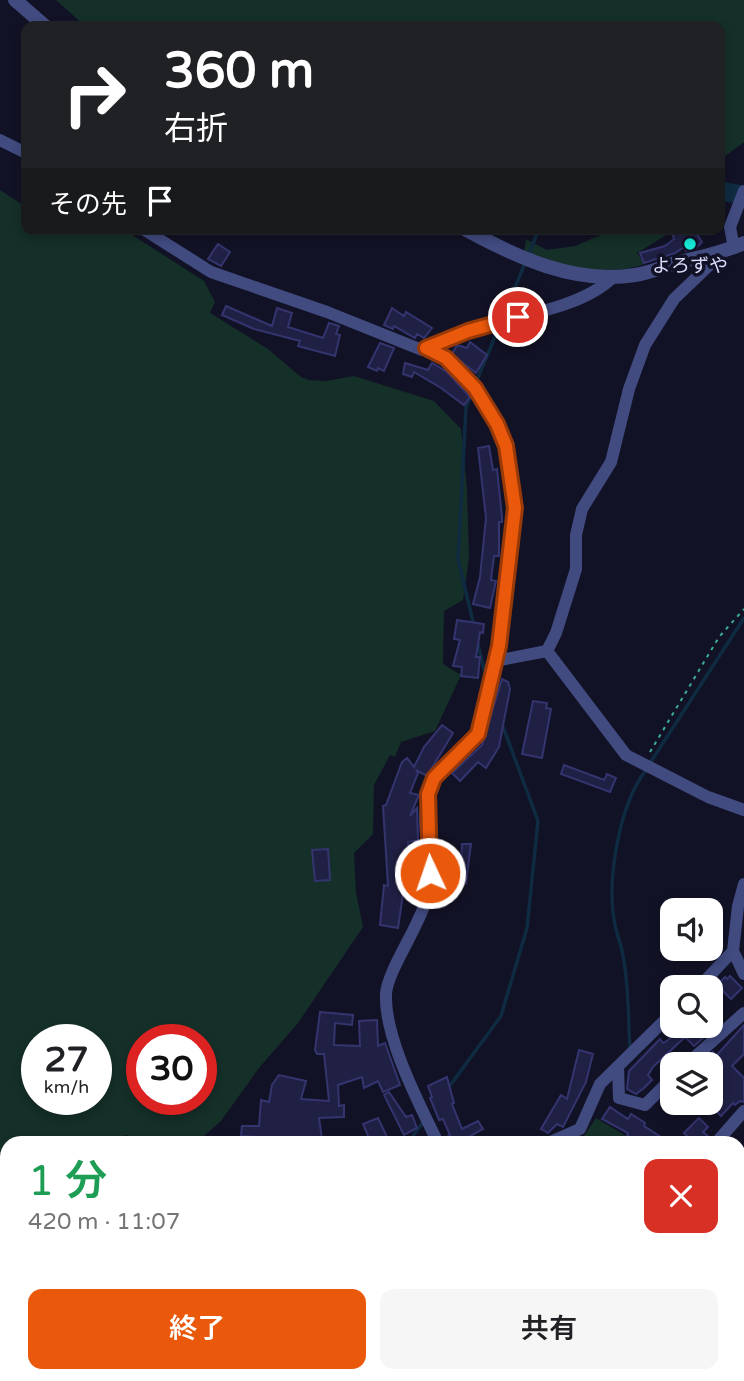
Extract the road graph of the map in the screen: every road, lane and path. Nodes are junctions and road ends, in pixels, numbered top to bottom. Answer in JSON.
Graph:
{"nodes":[{"id":1,"x":15,"y":0,"type":"edge"},
{"id":2,"x":39,"y":21,"type":"edge"},
{"id":3,"x":0,"y":140,"type":"edge"},
{"id":4,"x":21,"y":150,"type":"edge"},
{"id":5,"x":744,"y":191,"type":"edge"},
{"id":6,"x":151,"y":235,"type":"edge"},
{"id":7,"x":476,"y":235,"type":"edge"},
{"id":8,"x":734,"y":247,"type":"edge"},
{"id":9,"x":613,"y":277,"type":"junction"},
{"id":10,"x":426,"y":348,"type":"junction"},
{"id":11,"x":744,"y":609,"type":"edge"},
{"id":12,"x":547,"y":651,"type":"junction"},
{"id":13,"x":495,"y":662,"type":"junction"},
{"id":14,"x":643,"y":765,"type":"junction"},
{"id":15,"x":744,"y":810,"type":"edge"},
{"id":16,"x":744,"y":884,"type":"edge"},
{"id":17,"x":733,"y":951,"type":"junction"},
{"id":18,"x":744,"y":974,"type":"edge"},
{"id":19,"x":710,"y":975,"type":"edge"},
{"id":20,"x":744,"y":1013,"type":"edge"},
{"id":21,"x":660,"y":1025,"type":"edge"},
{"id":22,"x":700,"y":1052,"type":"edge"},
{"id":23,"x":618,"y":1066,"type":"junction"},
{"id":24,"x":660,"y":1090,"type":"edge"},
{"id":25,"x":744,"y":1111,"type":"edge"},
{"id":26,"x":435,"y":1136,"type":"edge"},
{"id":27,"x":564,"y":1136,"type":"edge"},
{"id":28,"x":722,"y":1136,"type":"edge"}],
"edges":[{"from":1,"to":2,"type":"street"},
{"from":3,"to":4,"type":"street"},
{"from":5,"to":8,"type":"street"},
{"from":6,"to":10,"type":"street"},
{"from":7,"to":9,"type":"street"},
{"from":8,"to":9,"type":"street"},
{"from":8,"to":12,"type":"street"},
{"from":9,"to":10,"type":"street"},
{"from":10,"to":13,"type":"street"},
{"from":11,"to":14,"type":"path"},
{"from":12,"to":13,"type":"street"},
{"from":12,"to":14,"type":"street"},
{"from":13,"to":26,"type":"street"},
{"from":14,"to":15,"type":"street"},
{"from":16,"to":17,"type":"street"},
{"from":17,"to":18,"type":"street"},
{"from":17,"to":19,"type":"street"},
{"from":20,"to":22,"type":"street"},
{"from":21,"to":23,"type":"street"},
{"from":23,"to":24,"type":"street"},
{"from":23,"to":27,"type":"street"},
{"from":25,"to":28,"type":"street"}]}
